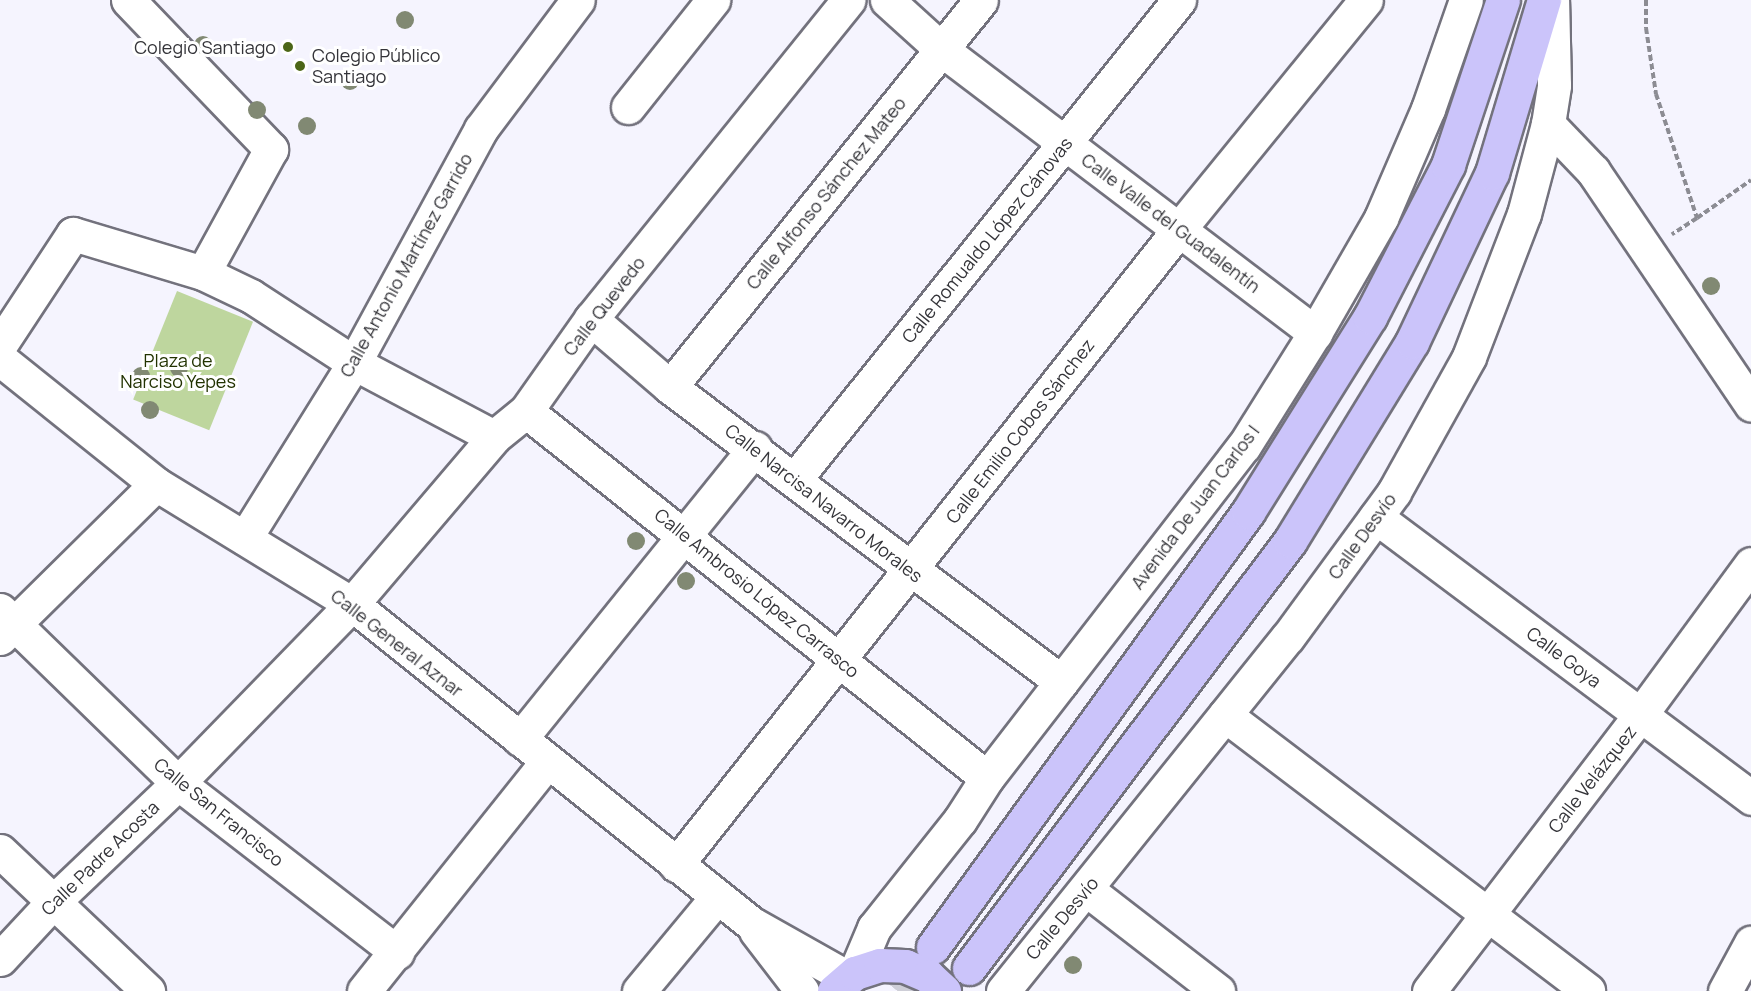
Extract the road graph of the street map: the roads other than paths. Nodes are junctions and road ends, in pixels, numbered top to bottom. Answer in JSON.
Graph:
{"nodes":[{"id":1,"x":128,"y":0,"type":"edge"},
{"id":2,"x":578,"y":0,"type":"edge"},
{"id":3,"x":712,"y":0,"type":"edge"},
{"id":4,"x":887,"y":0,"type":"edge"},
{"id":5,"x":981,"y":0,"type":"edge"},
{"id":6,"x":1179,"y":0,"type":"edge"},
{"id":7,"x":1366,"y":0,"type":"edge"},
{"id":8,"x":1503,"y":0,"type":"edge"},
{"id":9,"x":1544,"y":0,"type":"edge"},
{"id":10,"x":1551,"y":0,"type":"edge"},
{"id":11,"x":836,"y":5,"type":"edge"},
{"id":12,"x":1460,"y":10,"type":"edge"},
{"id":13,"x":941,"y":49,"type":"junction"},
{"id":14,"x":628,"y":107,"type":"dead end"},
{"id":15,"x":1548,"y":124,"type":"junction"},
{"id":16,"x":1065,"y":143,"type":"junction"},
{"id":17,"x":1180,"y":228,"type":"junction"},
{"id":18,"x":204,"y":273,"type":"junction"},
{"id":19,"x":591,"y":319,"type":"junction"},
{"id":20,"x":1315,"y":333,"type":"junction"},
{"id":21,"x":0,"y":345,"type":"edge"},
{"id":22,"x":0,"y":359,"type":"edge"},
{"id":23,"x":354,"y":363,"type":"junction"},
{"id":24,"x":670,"y":387,"type":"junction"},
{"id":25,"x":1751,"y":404,"type":"edge"},
{"id":26,"x":526,"y":411,"type":"junction"},
{"id":27,"x":494,"y":437,"type":"junction"},
{"id":28,"x":755,"y":448,"type":"junction"},
{"id":29,"x":795,"y":479,"type":"junction"},
{"id":30,"x":156,"y":484,"type":"junction"},
{"id":31,"x":1376,"y":516,"type":"junction"},
{"id":32,"x":684,"y":534,"type":"junction"},
{"id":33,"x":246,"y":538,"type":"junction"},
{"id":34,"x":1751,"y":564,"type":"edge"},
{"id":35,"x":910,"y":570,"type":"junction"},
{"id":36,"x":352,"y":604,"type":"junction"},
{"id":37,"x":5,"y":624,"type":"edge"},
{"id":38,"x":841,"y":660,"type":"junction"},
{"id":39,"x":1061,"y":682,"type":"junction"},
{"id":40,"x":1641,"y":714,"type":"junction"},
{"id":41,"x":1225,"y":715,"type":"junction"},
{"id":42,"x":520,"y":740,"type":"junction"},
{"id":43,"x":547,"y":762,"type":"junction"},
{"id":44,"x":987,"y":778,"type":"junction"},
{"id":45,"x":178,"y":783,"type":"junction"},
{"id":46,"x":1751,"y":798,"type":"edge"},
{"id":47,"x":0,"y":851,"type":"edge"},
{"id":48,"x":676,"y":865,"type":"junction"},
{"id":49,"x":1086,"y":889,"type":"junction"},
{"id":50,"x":717,"y":897,"type":"junction"},
{"id":51,"x":53,"y":903,"type":"junction"},
{"id":52,"x":1487,"y":915,"type":"junction"},
{"id":53,"x":752,"y":924,"type":"junction"},
{"id":54,"x":1751,"y":943,"type":"edge"},
{"id":55,"x":933,"y":947,"type":"tunnel mouth"},
{"id":56,"x":397,"y":952,"type":"junction"},
{"id":57,"x":0,"y":959,"type":"edge"},
{"id":58,"x":969,"y":968,"type":"dead end"},
{"id":59,"x":846,"y":981,"type":"edge"},
{"id":60,"x":148,"y":991,"type":"edge"},
{"id":61,"x":364,"y":991,"type":"edge"},
{"id":62,"x":639,"y":991,"type":"edge"},
{"id":63,"x":802,"y":991,"type":"edge"},
{"id":64,"x":944,"y":991,"type":"edge"},
{"id":65,"x":1004,"y":991,"type":"edge"},
{"id":66,"x":1218,"y":991,"type":"edge"},
{"id":67,"x":1429,"y":991,"type":"edge"},
{"id":68,"x":1588,"y":991,"type":"edge"},
{"id":69,"x":1725,"y":991,"type":"edge"}],
"edges":[{"from":1,"to":18,"type":"street"},
{"from":2,"to":23,"type":"street","name":"Calle Antonio Martínez Garrido"},
{"from":3,"to":14,"type":"street"},
{"from":4,"to":13,"type":"street","name":"Calle Valle del Guadalentín"},
{"from":5,"to":13,"type":"street","name":"Calle Alfonso Sánchez Mateo"},
{"from":6,"to":16,"type":"street","name":"Calle Romualdo López Cánovas"},
{"from":7,"to":17,"type":"street","name":"Calle Emilio Cobos Sánchez"},
{"from":8,"to":55,"type":"main road"},
{"from":9,"to":58,"type":"main road"},
{"from":10,"to":15,"type":"street","name":"Calle Desvío"},
{"from":11,"to":19,"type":"street","name":"Calle Quevedo"},
{"from":12,"to":20,"type":"street","name":"Avenida De Juan Carlos I"},
{"from":13,"to":16,"type":"street","name":"Calle Valle del Guadalentín"},
{"from":13,"to":24,"type":"street","name":"Calle Alfonso Sánchez Mateo"},
{"from":15,"to":25,"type":"street"},
{"from":15,"to":31,"type":"street","name":"Calle Desvío"},
{"from":16,"to":17,"type":"street","name":"Calle Valle del Guadalentín"},
{"from":16,"to":29,"type":"street","name":"Calle Romualdo López Cánovas"},
{"from":17,"to":20,"type":"street","name":"Calle Valle del Guadalentín"},
{"from":17,"to":35,"type":"street","name":"Calle Emilio Cobos Sánchez"},
{"from":18,"to":21,"type":"street"},
{"from":18,"to":23,"type":"street"},
{"from":19,"to":24,"type":"street","name":"Calle Narcisa Navarro Morales"},
{"from":19,"to":26,"type":"street","name":"Calle Quevedo"},
{"from":20,"to":39,"type":"street","name":"Avenida De Juan Carlos I"},
{"from":22,"to":30,"type":"street","name":"Calle General Aznar"},
{"from":23,"to":27,"type":"street"},
{"from":23,"to":33,"type":"street","name":"Calle Antonio Martínez Garrido"},
{"from":24,"to":28,"type":"street","name":"Calle Narcisa Navarro Morales"},
{"from":26,"to":27,"type":"street","name":"Calle Quevedo"},
{"from":26,"to":32,"type":"street","name":"Calle Ambrosio López Carrasco"},
{"from":27,"to":36,"type":"street","name":"Calle Quevedo"},
{"from":28,"to":29,"type":"street","name":"Calle Narcisa Navarro Morales"},
{"from":28,"to":32,"type":"street"},
{"from":29,"to":35,"type":"street","name":"Calle Narcisa Navarro Morales"},
{"from":30,"to":33,"type":"street","name":"Calle General Aznar"},
{"from":30,"to":37,"type":"street"},
{"from":31,"to":40,"type":"street","name":"Calle Goya"},
{"from":31,"to":41,"type":"street","name":"Calle Desvío"},
{"from":32,"to":38,"type":"street","name":"Calle Ambrosio López Carrasco"},
{"from":32,"to":42,"type":"street"},
{"from":33,"to":36,"type":"street","name":"Calle General Aznar"},
{"from":34,"to":40,"type":"street","name":"Calle Velázquez"},
{"from":35,"to":38,"type":"street","name":"Calle Emilio Cobos Sánchez"},
{"from":35,"to":39,"type":"street","name":"Calle Narcisa Navarro Morales"},
{"from":36,"to":42,"type":"street","name":"Calle General Aznar"},
{"from":36,"to":45,"type":"street","name":"Calle Padre Acosta"},
{"from":37,"to":45,"type":"street","name":"Calle San Francisco"},
{"from":38,"to":44,"type":"street","name":"Calle Ambrosio López Carrasco"},
{"from":38,"to":48,"type":"street","name":"Calle Emilio Cobos Sánchez"},
{"from":39,"to":44,"type":"street","name":"Avenida De Juan Carlos I"},
{"from":40,"to":46,"type":"street","name":"Calle Goya"},
{"from":40,"to":52,"type":"street","name":"Calle Velázquez"},
{"from":41,"to":49,"type":"street","name":"Calle Desvío"},
{"from":41,"to":52,"type":"street"},
{"from":42,"to":43,"type":"street","name":"Calle General Aznar"},
{"from":43,"to":48,"type":"street","name":"Calle General Aznar"},
{"from":43,"to":56,"type":"street"},
{"from":44,"to":59,"type":"street","name":"Avenida De Juan Carlos I"},
{"from":45,"to":51,"type":"street","name":"Calle Padre Acosta"},
{"from":45,"to":56,"type":"street","name":"Calle San Francisco"},
{"from":47,"to":51,"type":"street"},
{"from":48,"to":50,"type":"street","name":"Calle General Aznar"},
{"from":49,"to":65,"type":"street","name":"Calle Desvío"},
{"from":49,"to":66,"type":"street"},
{"from":50,"to":53,"type":"street","name":"Calle General Aznar"},
{"from":50,"to":62,"type":"street"},
{"from":51,"to":57,"type":"street","name":"Calle Padre Acosta"},
{"from":51,"to":60,"type":"street"},
{"from":52,"to":67,"type":"street","name":"Calle Velázquez"},
{"from":52,"to":68,"type":"street"},
{"from":53,"to":59,"type":"street","name":"Calle General Aznar"},
{"from":53,"to":63,"type":"street","name":"Calle General Aznar"},
{"from":54,"to":69,"type":"street"},
{"from":56,"to":61,"type":"street"},
{"from":59,"to":64,"type":"main road"}]}
